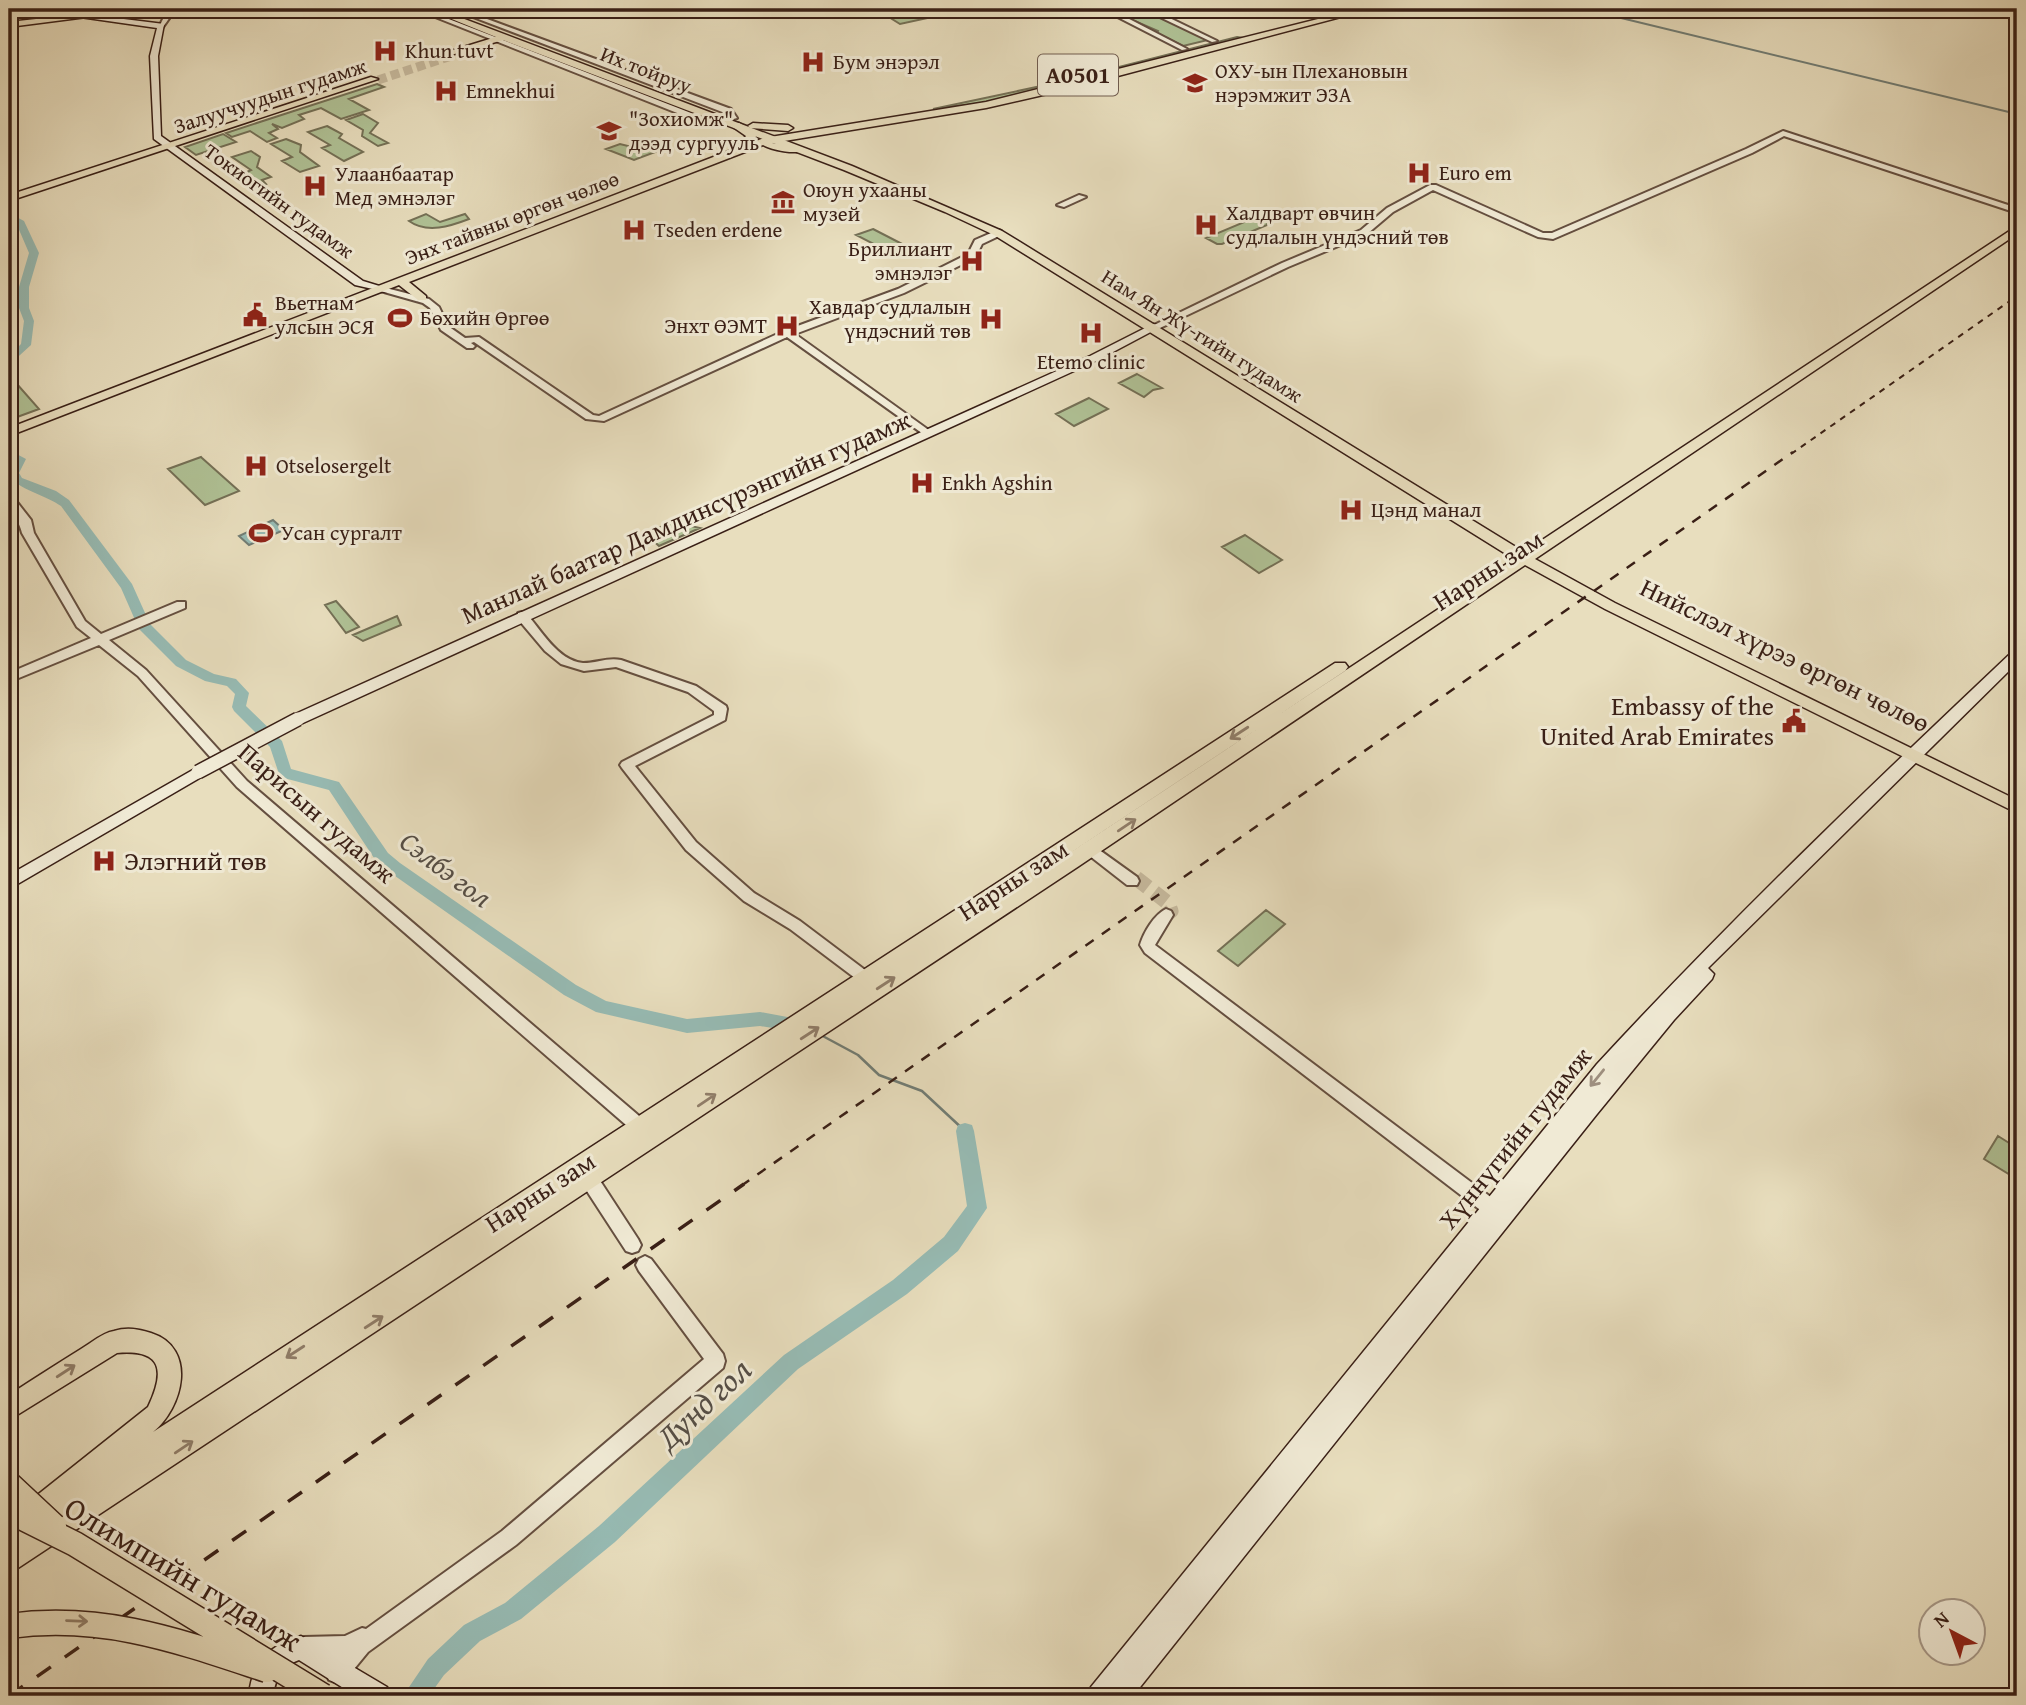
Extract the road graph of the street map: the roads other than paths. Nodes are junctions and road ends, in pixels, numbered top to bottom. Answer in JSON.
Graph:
{"nodes":[{"id":1,"x":29,"y":9,"type":"edge"},
{"id":2,"x":145,"y":9,"type":"edge"},
{"id":3,"x":188,"y":9,"type":"edge"},
{"id":4,"x":418,"y":9,"type":"edge"},
{"id":5,"x":431,"y":9,"type":"edge"},
{"id":6,"x":442,"y":9,"type":"edge"},
{"id":7,"x":456,"y":9,"type":"edge"},
{"id":8,"x":1105,"y":9,"type":"edge"},
{"id":9,"x":1146,"y":9,"type":"edge"},
{"id":10,"x":1336,"y":9,"type":"edge"},
{"id":11,"x":1366,"y":9,"type":"edge"},
{"id":12,"x":118,"y":10,"type":"edge"},
{"id":13,"x":71,"y":16,"type":"junction"},
{"id":14,"x":44,"y":17,"type":"junction"},
{"id":15,"x":105,"y":20,"type":"junction"},
{"id":16,"x":10,"y":23,"type":"edge"},
{"id":17,"x":161,"y":26,"type":"junction"},
{"id":18,"x":1241,"y":34,"type":"junction"},
{"id":19,"x":505,"y":38,"type":"junction"},
{"id":20,"x":1252,"y":40,"type":"junction"},
{"id":21,"x":1214,"y":41,"type":"junction"},
{"id":22,"x":1184,"y":49,"type":"junction"},
{"id":23,"x":449,"y":56,"type":"tunnel mouth"},
{"id":24,"x":376,"y":79,"type":"tunnel mouth"},
{"id":25,"x":942,"y":108,"type":"junction"},
{"id":26,"x":732,"y":122,"type":"junction"},
{"id":27,"x":754,"y":126,"type":"junction"},
{"id":28,"x":818,"y":128,"type":"junction"},
{"id":29,"x":774,"y":137,"type":"junction"},
{"id":30,"x":745,"y":144,"type":"junction"},
{"id":31,"x":170,"y":147,"type":"junction"},
{"id":32,"x":800,"y":150,"type":"junction"},
{"id":33,"x":815,"y":150,"type":"junction"},
{"id":34,"x":727,"y":155,"type":"junction"},
{"id":35,"x":848,"y":168,"type":"joint"},
{"id":36,"x":1082,"y":197,"type":"dead end"},
{"id":37,"x":9,"y":199,"type":"edge"},
{"id":38,"x":1061,"y":205,"type":"dead end"},
{"id":39,"x":2017,"y":211,"type":"edge"},
{"id":40,"x":2017,"y":220,"type":"edge"},
{"id":41,"x":2017,"y":229,"type":"edge"},
{"id":42,"x":998,"y":233,"type":"junction"},
{"id":43,"x":9,"y":266,"type":"edge"},
{"id":44,"x":402,"y":282,"type":"junction"},
{"id":45,"x":376,"y":289,"type":"junction"},
{"id":46,"x":422,"y":298,"type":"junction"},
{"id":47,"x":9,"y":315,"type":"edge"},
{"id":48,"x":1155,"y":328,"type":"junction"},
{"id":49,"x":787,"y":333,"type":"junction"},
{"id":50,"x":1712,"y":429,"type":"junction"},
{"id":51,"x":10,"y":430,"type":"edge"},
{"id":52,"x":926,"y":433,"type":"junction"},
{"id":53,"x":9,"y":499,"type":"edge"},
{"id":54,"x":24,"y":520,"type":"junction"},
{"id":55,"x":9,"y":525,"type":"edge"},
{"id":56,"x":1523,"y":553,"type":"junction"},
{"id":57,"x":181,"y":605,"type":"dead end"},
{"id":58,"x":522,"y":616,"type":"junction"},
{"id":59,"x":99,"y":640,"type":"junction"},
{"id":60,"x":2017,"y":655,"type":"edge"},
{"id":61,"x":2017,"y":669,"type":"edge"},
{"id":62,"x":9,"y":678,"type":"edge"},
{"id":63,"x":1317,"y":689,"type":"junction"},
{"id":64,"x":298,"y":719,"type":"joint"},
{"id":65,"x":1920,"y":754,"type":"junction"},
{"id":66,"x":198,"y":772,"type":"joint"},
{"id":67,"x":2017,"y":796,"type":"edge"},
{"id":68,"x":2017,"y":807,"type":"edge"},
{"id":69,"x":1094,"y":847,"type":"junction"},
{"id":70,"x":1029,"y":880,"type":"junction"},
{"id":71,"x":1134,"y":880,"type":"tunnel mouth"},
{"id":72,"x":9,"y":883,"type":"edge"},
{"id":73,"x":1167,"y":915,"type":"dead end"},
{"id":74,"x":864,"y":977,"type":"junction"},
{"id":75,"x":837,"y":1005,"type":"junction"},
{"id":76,"x":767,"y":1051,"type":"junction"},
{"id":77,"x":639,"y":1126,"type":"junction"},
{"id":78,"x":589,"y":1179,"type":"junction"},
{"id":79,"x":1498,"y":1213,"type":"junction"},
{"id":80,"x":632,"y":1245,"type":"dead end"},
{"id":81,"x":645,"y":1265,"type":"dead end"},
{"id":82,"x":430,"y":1274,"type":"junction"},
{"id":83,"x":9,"y":1408,"type":"edge"},
{"id":84,"x":145,"y":1463,"type":"junction"},
{"id":85,"x":9,"y":1484,"type":"edge"},
{"id":86,"x":9,"y":1491,"type":"edge"},
{"id":87,"x":46,"y":1510,"type":"junction"},
{"id":88,"x":9,"y":1511,"type":"edge"},
{"id":89,"x":9,"y":1538,"type":"edge"},
{"id":90,"x":75,"y":1544,"type":"junction"},
{"id":91,"x":9,"y":1561,"type":"edge"},
{"id":92,"x":9,"y":1626,"type":"edge"},
{"id":93,"x":377,"y":1632,"type":"junction"},
{"id":94,"x":301,"y":1648,"type":"junction"},
{"id":95,"x":343,"y":1675,"type":"junction"},
{"id":96,"x":299,"y":1681,"type":"junction"},
{"id":97,"x":261,"y":1696,"type":"edge"},
{"id":98,"x":323,"y":1696,"type":"edge"},
{"id":99,"x":378,"y":1696,"type":"edge"},
{"id":100,"x":1100,"y":1696,"type":"edge"},
{"id":101,"x":1118,"y":1696,"type":"edge"}],
"edges":[{"from":1,"to":14,"type":"main road"},
{"from":1,"to":16,"type":"main road"},
{"from":2,"to":12,"type":"main road"},
{"from":3,"to":17,"type":"street"},
{"from":4,"to":19,"type":"street"},
{"from":5,"to":19,"type":"main road","name":"Их тойруу"},
{"from":6,"to":19,"type":"main road","name":"Их тойруу"},
{"from":7,"to":26,"type":"street"},
{"from":8,"to":22,"type":"street"},
{"from":9,"to":21,"type":"street"},
{"from":10,"to":18,"type":"main road","name":"Энх тайвны өргөн чөлөө","number":"A0501"},
{"from":11,"to":20,"type":"main road","name":"Энх тайвны өргөн чөлөө","number":"A0501"},
{"from":12,"to":13,"type":"main road"},
{"from":12,"to":14,"type":"main road"},
{"from":12,"to":15,"type":"main road"},
{"from":13,"to":14,"type":"main road"},
{"from":13,"to":15,"type":"main road"},
{"from":13,"to":16,"type":"main road"},
{"from":14,"to":15,"type":"main road"},
{"from":14,"to":16,"type":"main road"},
{"from":15,"to":17,"type":"main road"},
{"from":17,"to":31,"type":"main road","name":"Токиогийн гудамж"},
{"from":18,"to":20,"type":"main road"},
{"from":18,"to":21,"type":"main road","name":"Энх тайвны өргөн чөлөө","number":"A0501"},
{"from":19,"to":23,"type":"main road"},
{"from":19,"to":26,"type":"main road","name":"Их тойруу"},
{"from":20,"to":25,"type":"main road","name":"Энх тайвны өргөн чөлөө","number":"A0501"},
{"from":21,"to":22,"type":"main road","name":"Энх тайвны өргөн чөлөө","number":"A0501"},
{"from":22,"to":25,"type":"main road","name":"Энх тайвны өргөн чөлөө","number":"A0501"},
{"from":24,"to":31,"type":"main road","name":"Залуучуудын гудамж"},
{"from":25,"to":28,"type":"main road","name":"Энх тайвны өргөн чөлөө","number":"A0501"},
{"from":26,"to":27,"type":"main road","name":"Их тойруу"},
{"from":26,"to":29,"type":"main road","name":"Их тойруу"},
{"from":26,"to":30,"type":"main road"},
{"from":27,"to":28,"type":"main road"},
{"from":27,"to":29,"type":"main road","name":"Их тойруу"},
{"from":28,"to":29,"type":"main road","name":"Энх тайвны өргөн чөлөө","number":"A0501"},
{"from":28,"to":33,"type":"main road"},
{"from":29,"to":30,"type":"main road","name":"Энх тайвны өргөн чөлөө","number":"A0501"},
{"from":29,"to":32,"type":"main road","name":"Их тойруу"},
{"from":29,"to":33,"type":"main road"},
{"from":29,"to":34,"type":"main road","name":"Энх тайвны өргөн чөлөө","number":"A0501"},
{"from":30,"to":45,"type":"main road","name":"Энх тайвны өргөн чөлөө","number":"A0501"},
{"from":31,"to":37,"type":"main road","name":"Залуучуудын гудамж"},
{"from":31,"to":45,"type":"main road","name":"Токиогийн гудамж"},
{"from":32,"to":34,"type":"main road"},
{"from":32,"to":35,"type":"main road","name":"Их тойруу"},
{"from":33,"to":48,"type":"main road","name":"Нам Ян Жү-гийн гудамж"},
{"from":34,"to":44,"type":"main road","name":"Энх тайвны өргөн чөлөө","number":"A0501"},
{"from":35,"to":42,"type":"main road","name":"Нам Ян Жү-гийн гудамж"},
{"from":36,"to":38,"type":"street"},
{"from":39,"to":48,"type":"street"},
{"from":40,"to":50,"type":"main road","name":"Нарны зам"},
{"from":41,"to":50,"type":"main road","name":"Нарны зам"},
{"from":42,"to":48,"type":"main road","name":"Нам Ян Жү-гийн гудамж"},
{"from":42,"to":49,"type":"street"},
{"from":43,"to":47,"type":"street"},
{"from":44,"to":45,"type":"main road","name":"Энх тайвны өргөн чөлөө","number":"A0501"},
{"from":44,"to":46,"type":"main road"},
{"from":45,"to":46,"type":"street"},
{"from":45,"to":51,"type":"main road","name":"Энх тайвны өргөн чөлөө","number":"A0501"},
{"from":46,"to":49,"type":"street"},
{"from":48,"to":52,"type":"main road","name":"Манлай баатар Дамдинсүрэнгийн гудамж"},
{"from":48,"to":56,"type":"main road","name":"Нам Ян Жү-гийн гудамж"},
{"from":49,"to":52,"type":"street"},
{"from":50,"to":56,"type":"main road","name":"Нарны зам"},
{"from":52,"to":58,"type":"main road","name":"Манлай баатар Дамдинсүрэнгийн гудамж"},
{"from":53,"to":54,"type":"street","name":"Парисын гудамж"},
{"from":54,"to":55,"type":"street"},
{"from":54,"to":59,"type":"street","name":"Парисын гудамж"},
{"from":56,"to":63,"type":"main road","name":"Нарны зам"},
{"from":56,"to":65,"type":"main road","name":"Нийслэл хүрээ өргөн чөлөө"},
{"from":56,"to":65,"type":"main road","name":"Нийслэл хүрээ өргөн чөлөө"},
{"from":57,"to":59,"type":"street"},
{"from":58,"to":64,"type":"main road","name":"Манлай баатар Дамдинсүрэнгийн гудамж"},
{"from":58,"to":74,"type":"street"},
{"from":59,"to":62,"type":"street"},
{"from":59,"to":77,"type":"street","name":"Парисын гудамж"},
{"from":60,"to":65,"type":"main road","name":"Хүннүгийн гудамж"},
{"from":61,"to":65,"type":"main road","name":"Хүннүгийн гудамж"},
{"from":69,"to":63,"type":"main road","name":"Нарны зам","one_way":true},
{"from":63,"to":70,"type":"main road","name":"Нарны зам","one_way":true},
{"from":64,"to":66,"type":"main road","bridge":true},
{"from":65,"to":67,"type":"main road","name":"Нийслэл хүрээ өргөн чөлөө"},
{"from":65,"to":68,"type":"main road","name":"Нийслэл хүрээ өргөн чөлөө"},
{"from":65,"to":79,"type":"main road","name":"Хүннүгийн гудамж"},
{"from":66,"to":72,"type":"main road"},
{"from":69,"to":70,"type":"main road","name":"Нарны зам"},
{"from":69,"to":71,"type":"street"},
{"from":70,"to":74,"type":"main road","name":"Нарны зам"},
{"from":75,"to":70,"type":"main road","name":"Нарны зам","one_way":true},
{"from":73,"to":79,"type":"street"},
{"from":74,"to":75,"type":"main road","name":"Нарны зам"},
{"from":75,"to":76,"type":"main road","name":"Нарны зам"},
{"from":76,"to":77,"type":"main road","name":"Нарны зам"},
{"from":78,"to":76,"type":"main road","name":"Нарны зам","one_way":true},
{"from":77,"to":82,"type":"main road","name":"Нарны зам"},
{"from":78,"to":80,"type":"street"},
{"from":78,"to":82,"type":"main road","name":"Нарны зам"},
{"from":79,"to":100,"type":"main road","name":"Хүннүгийн гудамж"},
{"from":79,"to":101,"type":"main road","name":"Хүннүгийн гудамж"},
{"from":81,"to":93,"type":"street"},
{"from":82,"to":84,"type":"main road","name":"Нарны зам"},
{"from":83,"to":87,"type":"main road","one_way":true},
{"from":84,"to":87,"type":"main road","name":"Нарны зам"},
{"from":84,"to":91,"type":"main road","name":"Нарны зам"},
{"from":85,"to":90,"type":"main road","bridge":true},
{"from":86,"to":87,"type":"main road"},
{"from":87,"to":89,"type":"main road"},
{"from":88,"to":90,"type":"main road","name":"Олимпийн гудамж","bridge":true},
{"from":90,"to":96,"type":"main road","name":"Олимпийн гудамж","bridge":true},
{"from":92,"to":96,"type":"main road","one_way":true,"bridge":true},
{"from":93,"to":94,"type":"street"},
{"from":93,"to":95,"type":"street"},
{"from":94,"to":95,"type":"main road"},
{"from":94,"to":97,"type":"main road"},
{"from":95,"to":99,"type":"main road"},
{"from":96,"to":98,"type":"main road","name":"Олимпийн гудамж","bridge":true}]}
